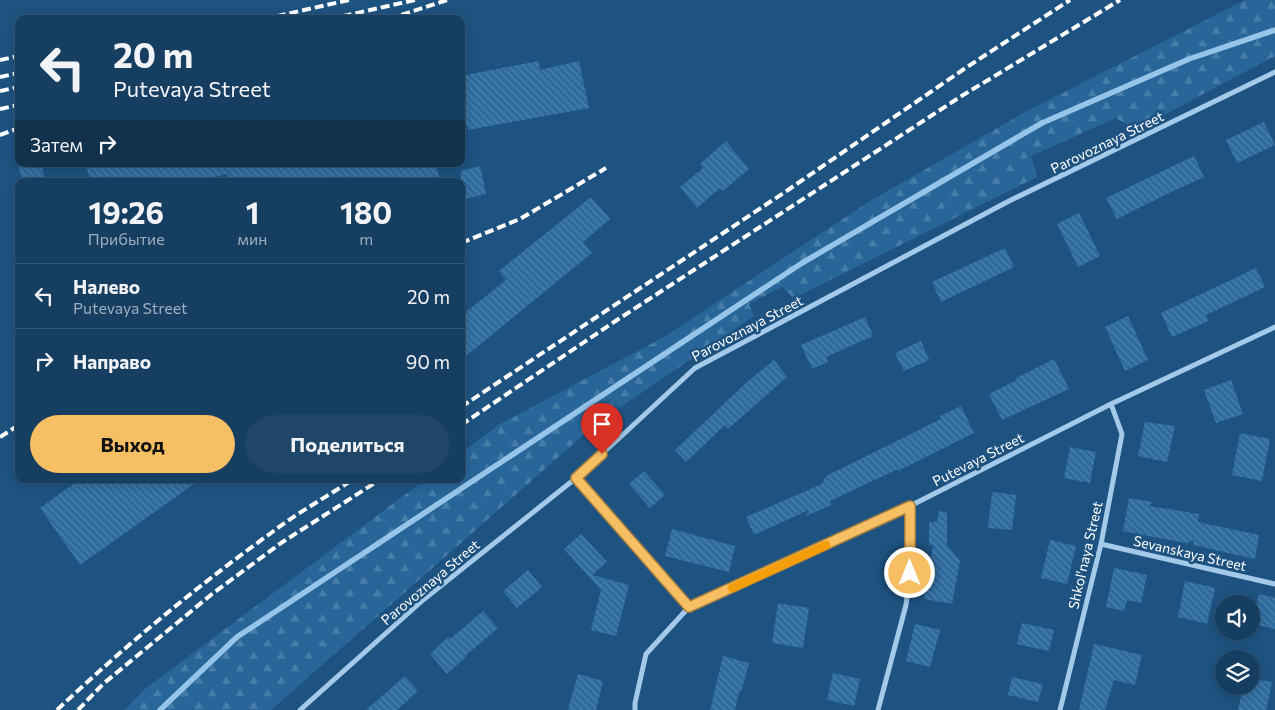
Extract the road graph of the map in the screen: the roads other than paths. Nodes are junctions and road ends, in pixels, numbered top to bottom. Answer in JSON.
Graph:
{"nodes":[{"id":1,"x":1275,"y":72,"type":"edge"},
{"id":2,"x":1275,"y":327,"type":"edge"},
{"id":3,"x":1111,"y":404,"type":"junction"},
{"id":4,"x":576,"y":478,"type":"junction"},
{"id":5,"x":910,"y":506,"type":"junction"},
{"id":6,"x":1101,"y":544,"type":"junction"},
{"id":7,"x":1275,"y":584,"type":"edge"},
{"id":8,"x":689,"y":607,"type":"junction"},
{"id":9,"x":300,"y":710,"type":"edge"},
{"id":10,"x":635,"y":710,"type":"edge"},
{"id":11,"x":878,"y":710,"type":"edge"},
{"id":12,"x":1060,"y":710,"type":"edge"}],
"edges":[{"from":1,"to":4,"type":"street","name":"Parovoznaya Street"},
{"from":2,"to":3,"type":"street","name":"Putevaya Street"},
{"from":3,"to":5,"type":"street","name":"Putevaya Street"},
{"from":3,"to":6,"type":"street","name":"Shkol'naya Street"},
{"from":4,"to":8,"type":"street"},
{"from":4,"to":9,"type":"street","name":"Parovoznaya Street"},
{"from":5,"to":8,"type":"street","name":"Putevaya Street"},
{"from":5,"to":11,"type":"street"},
{"from":6,"to":7,"type":"street","name":"Sevanskaya Street"},
{"from":6,"to":12,"type":"street","name":"Shkol'naya Street"},
{"from":8,"to":10,"type":"street"}]}
